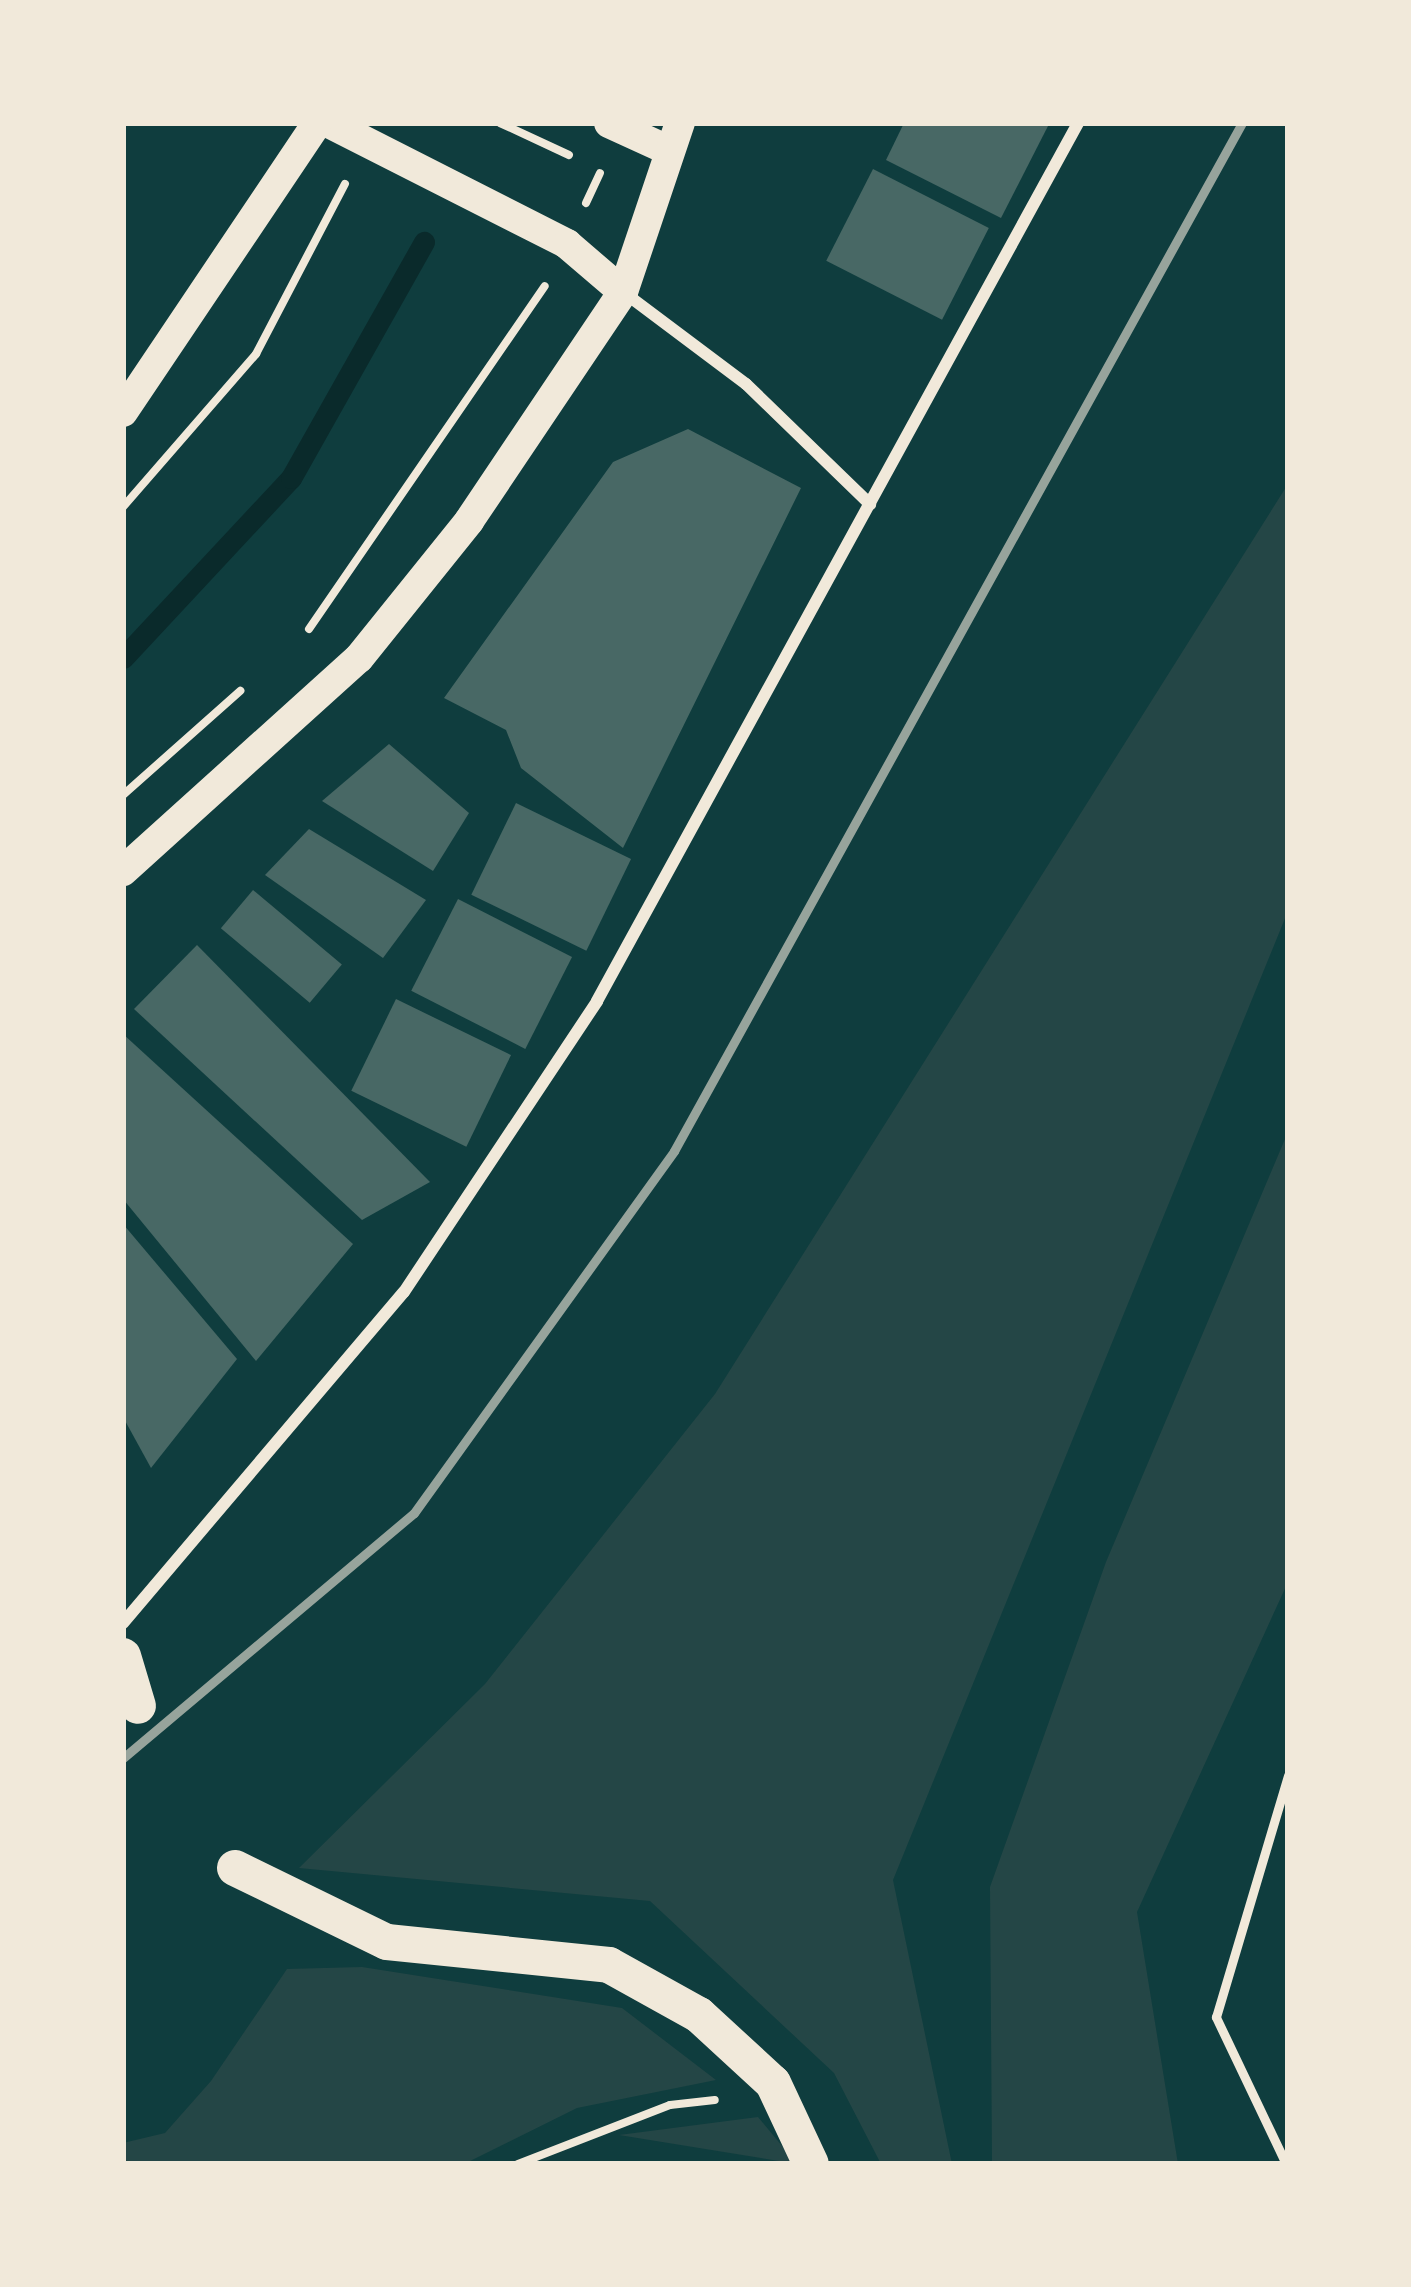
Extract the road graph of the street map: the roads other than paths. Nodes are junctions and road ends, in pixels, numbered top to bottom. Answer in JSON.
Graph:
{"nodes":[{"id":1,"x":316,"y":123,"type":"edge"},
{"id":2,"x":329,"y":123,"type":"edge"},
{"id":3,"x":609,"y":123,"type":"edge"},
{"id":4,"x":1078,"y":123,"type":"edge"},
{"id":5,"x":674,"y":137,"type":"edge"},
{"id":6,"x":623,"y":292,"type":"junction"},
{"id":7,"x":123,"y":412,"type":"edge"},
{"id":8,"x":870,"y":504,"type":"junction"},
{"id":9,"x":123,"y":871,"type":"edge"},
{"id":10,"x":123,"y":1623,"type":"edge"},
{"id":11,"x":123,"y":1656,"type":"edge"},
{"id":12,"x":138,"y":1706,"type":"dead end"},
{"id":13,"x":1288,"y":1775,"type":"edge"},
{"id":14,"x":235,"y":1868,"type":"dead end"},
{"id":15,"x":811,"y":2164,"type":"edge"},
{"id":16,"x":1286,"y":2164,"type":"edge"}],
"edges":[{"from":1,"to":7,"type":"main road"},
{"from":2,"to":6,"type":"main road"},
{"from":3,"to":5,"type":"main road"},
{"from":4,"to":8,"type":"street"},
{"from":5,"to":6,"type":"main road"},
{"from":6,"to":8,"type":"street"},
{"from":6,"to":9,"type":"main road"},
{"from":8,"to":10,"type":"street"},
{"from":11,"to":12,"type":"highway"},
{"from":13,"to":16,"type":"lane"},
{"from":14,"to":15,"type":"highway"}]}
